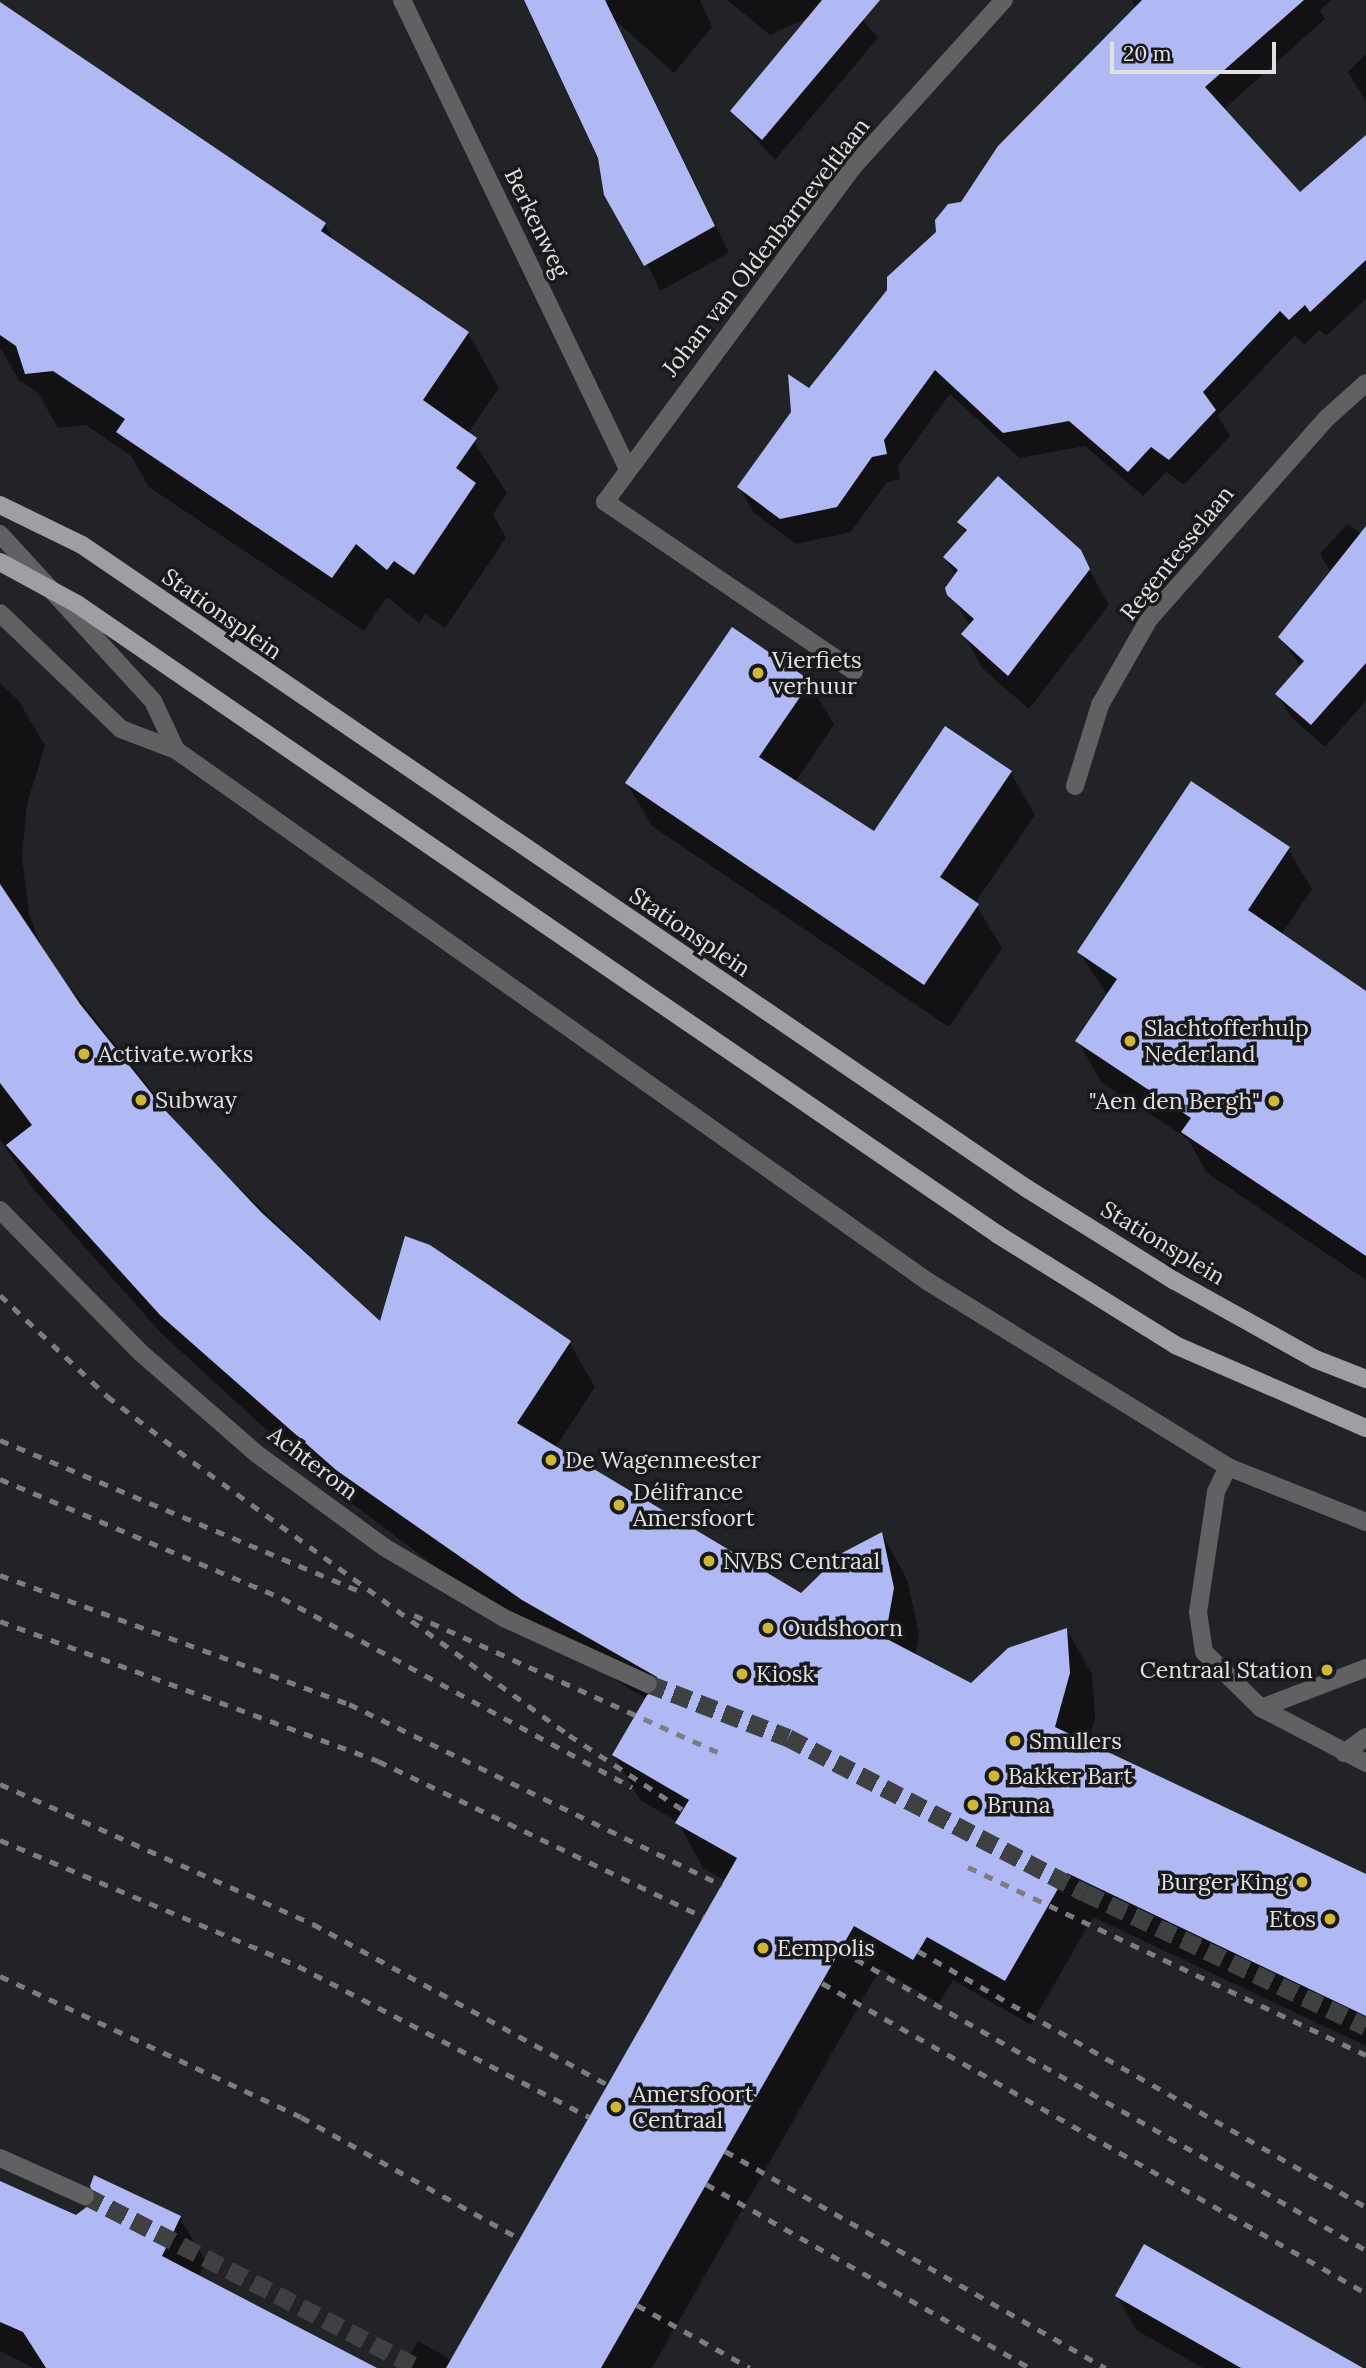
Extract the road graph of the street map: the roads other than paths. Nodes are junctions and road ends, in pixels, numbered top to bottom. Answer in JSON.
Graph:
{"nodes":[{"id":1,"x":402,"y":0,"type":"edge"},
{"id":2,"x":1004,"y":0,"type":"edge"},
{"id":3,"x":1366,"y":383,"type":"edge"},
{"id":4,"x":627,"y":467,"type":"junction"},
{"id":5,"x":0,"y":505,"type":"edge"},
{"id":6,"x":0,"y":534,"type":"edge"},
{"id":7,"x":0,"y":562,"type":"edge"},
{"id":8,"x":52,"y":590,"type":"junction"},
{"id":9,"x":0,"y":613,"type":"edge"},
{"id":10,"x":854,"y":671,"type":"dead end"},
{"id":11,"x":176,"y":750,"type":"junction"},
{"id":12,"x":1075,"y":786,"type":"dead end"},
{"id":13,"x":0,"y":1210,"type":"edge"},
{"id":14,"x":1366,"y":1380,"type":"edge"},
{"id":15,"x":1366,"y":1428,"type":"edge"},
{"id":16,"x":1228,"y":1467,"type":"junction"},
{"id":17,"x":1366,"y":1522,"type":"edge"},
{"id":18,"x":1366,"y":1668,"type":"edge"},
{"id":19,"x":648,"y":1684,"type":"tunnel mouth"},
{"id":20,"x":1261,"y":1708,"type":"junction"},
{"id":21,"x":1366,"y":1737,"type":"edge"},
{"id":22,"x":1344,"y":1753,"type":"junction"},
{"id":23,"x":1366,"y":1763,"type":"edge"},
{"id":24,"x":0,"y":2158,"type":"edge"},
{"id":25,"x":85,"y":2196,"type":"tunnel mouth"}],
"edges":[{"from":1,"to":4,"type":"street","name":"Berkenweg"},
{"from":2,"to":4,"type":"street","name":"Johan van Oldenbarneveltlaan"},
{"from":3,"to":12,"type":"street","name":"Regentesselaan"},
{"from":4,"to":10,"type":"street","name":"Johan van Oldenbarneveltlaan"},
{"from":5,"to":14,"type":"main road","name":"Stationsplein"},
{"from":6,"to":8,"type":"street"},
{"from":7,"to":8,"type":"main road"},
{"from":8,"to":11,"type":"street"},
{"from":8,"to":15,"type":"main road"},
{"from":9,"to":11,"type":"street"},
{"from":11,"to":16,"type":"street"},
{"from":13,"to":19,"type":"street","name":"Achterom"},
{"from":16,"to":17,"type":"street"},
{"from":16,"to":20,"type":"street"},
{"from":18,"to":20,"type":"street"},
{"from":20,"to":22,"type":"street"},
{"from":21,"to":22,"type":"street"},
{"from":22,"to":23,"type":"street"},
{"from":24,"to":25,"type":"street"}]}
